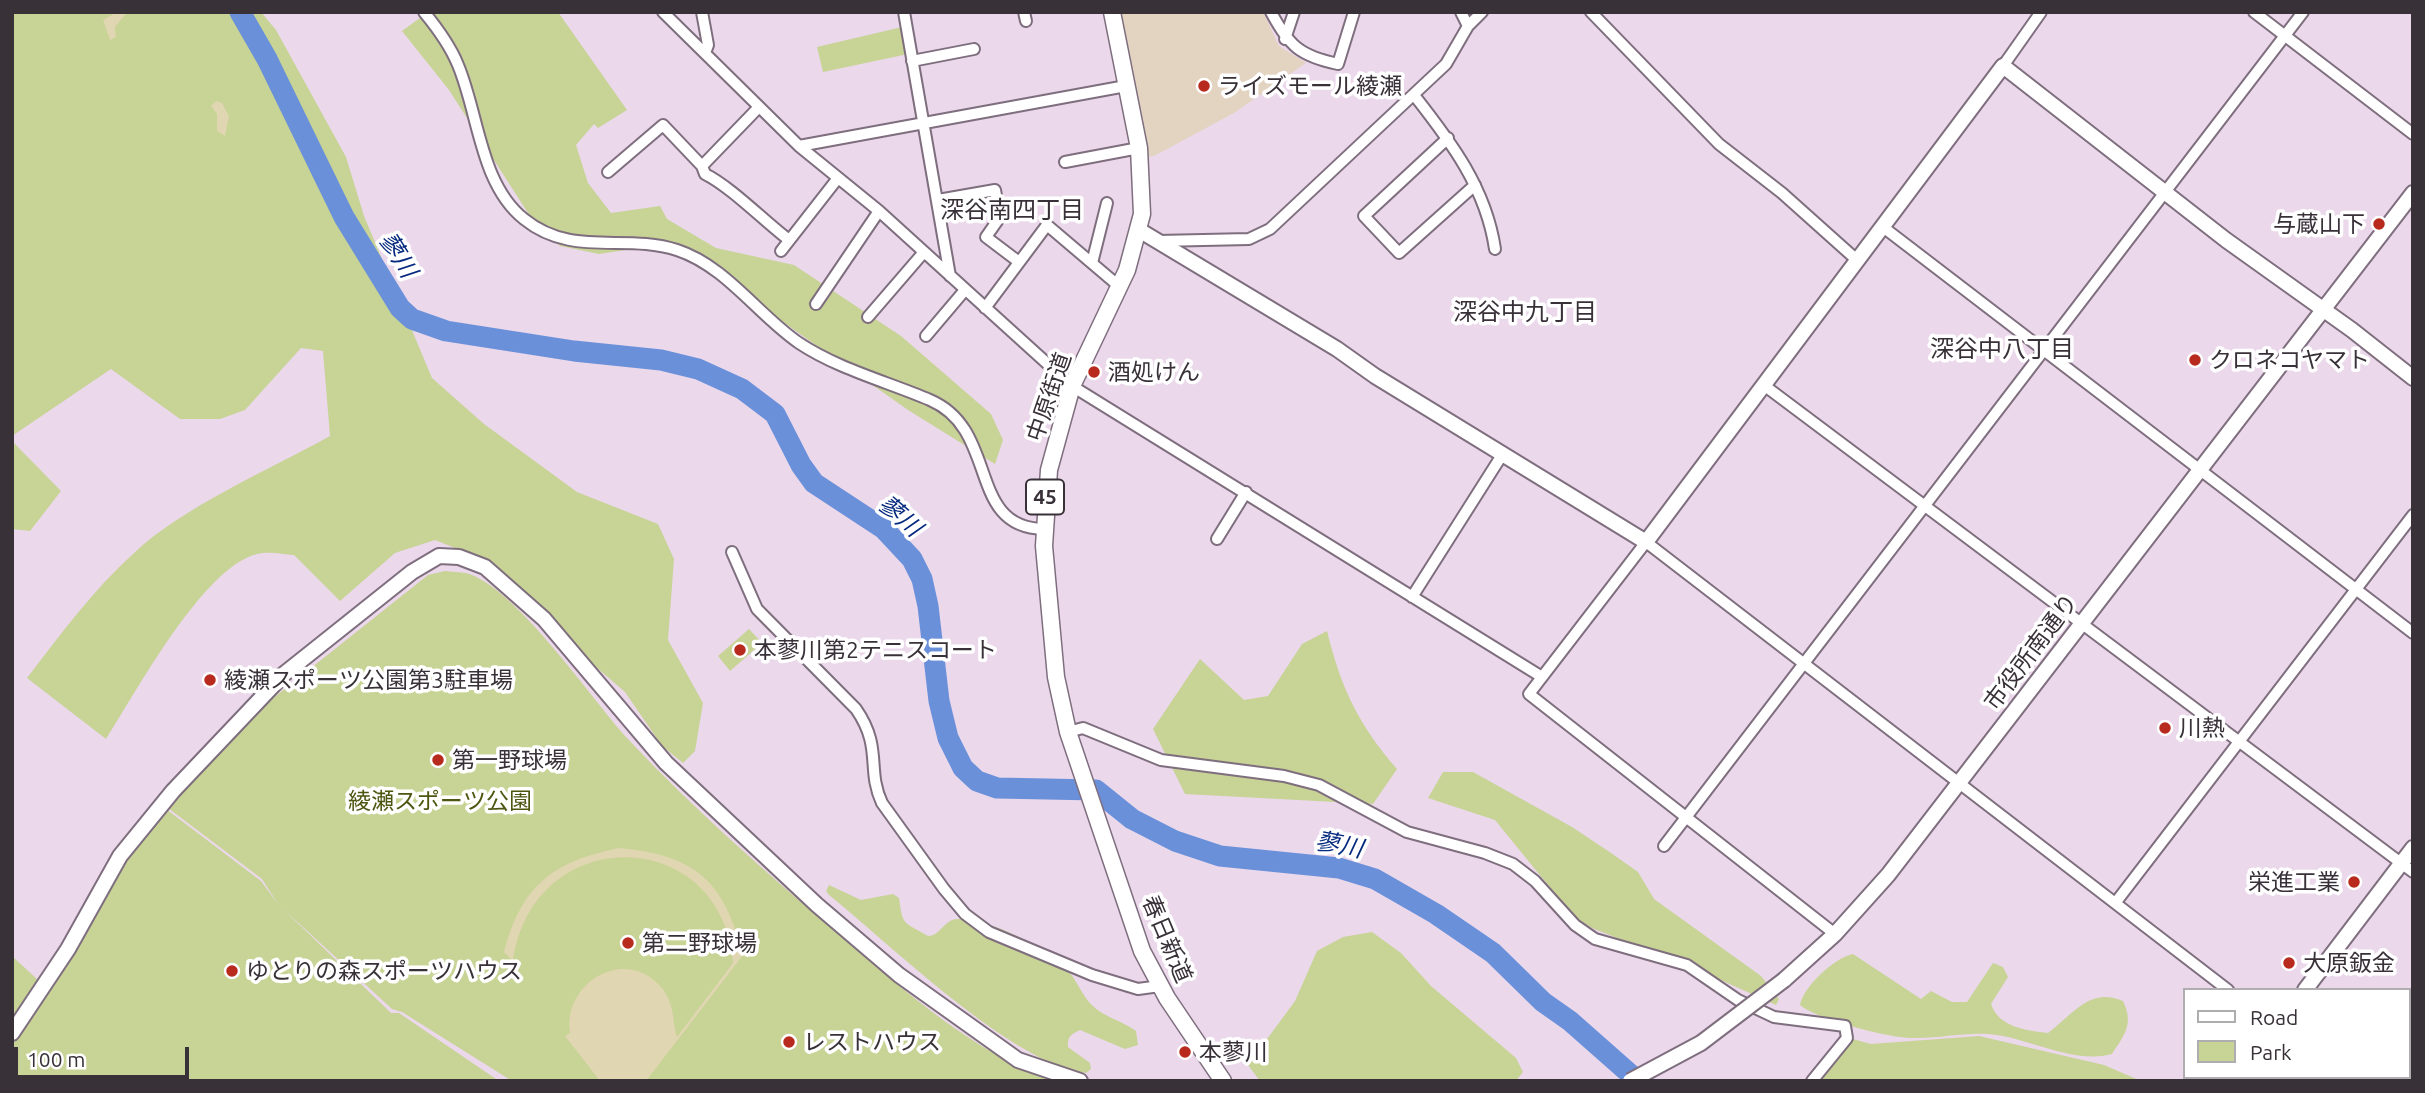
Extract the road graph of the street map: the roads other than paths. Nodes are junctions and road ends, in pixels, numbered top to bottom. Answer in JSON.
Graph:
{"nodes":[{"id":1,"x":424,"y":12,"type":"edge"},
{"id":2,"x":663,"y":12,"type":"edge"},
{"id":3,"x":702,"y":12,"type":"edge"},
{"id":4,"x":904,"y":12,"type":"edge"},
{"id":5,"x":1112,"y":12,"type":"edge"},
{"id":6,"x":1271,"y":12,"type":"edge"},
{"id":7,"x":1294,"y":12,"type":"edge"},
{"id":8,"x":1354,"y":12,"type":"edge"},
{"id":9,"x":1461,"y":12,"type":"edge"},
{"id":10,"x":1482,"y":12,"type":"edge"},
{"id":11,"x":1591,"y":12,"type":"edge"},
{"id":12,"x":2041,"y":12,"type":"edge"},
{"id":13,"x":2254,"y":12,"type":"edge"},
{"id":14,"x":2303,"y":12,"type":"edge"},
{"id":15,"x":1468,"y":26,"type":"junction"},
{"id":16,"x":2285,"y":36,"type":"junction"},
{"id":17,"x":1285,"y":39,"type":"junction"},
{"id":18,"x":974,"y":49,"type":"dead end"},
{"id":19,"x":705,"y":53,"type":"junction"},
{"id":20,"x":912,"y":61,"type":"junction"},
{"id":21,"x":2003,"y":66,"type":"junction"},
{"id":22,"x":1126,"y":86,"type":"junction"},
{"id":23,"x":1414,"y":95,"type":"junction"},
{"id":24,"x":758,"y":107,"type":"junction"},
{"id":25,"x":924,"y":123,"type":"junction"},
{"id":26,"x":2413,"y":134,"type":"edge"},
{"id":27,"x":1448,"y":138,"type":"junction"},
{"id":28,"x":799,"y":146,"type":"junction"},
{"id":29,"x":1139,"y":148,"type":"junction"},
{"id":30,"x":1065,"y":162,"type":"dead end"},
{"id":31,"x":702,"y":166,"type":"junction"},
{"id":32,"x":608,"y":172,"type":"dead end"},
{"id":33,"x":838,"y":178,"type":"junction"},
{"id":34,"x":1475,"y":185,"type":"junction"},
{"id":35,"x":2413,"y":193,"type":"edge"},
{"id":36,"x":2165,"y":194,"type":"junction"},
{"id":37,"x":938,"y":200,"type":"junction"},
{"id":38,"x":1107,"y":202,"type":"dead end"},
{"id":39,"x":879,"y":211,"type":"junction"},
{"id":40,"x":1883,"y":227,"type":"junction"},
{"id":41,"x":1139,"y":230,"type":"junction"},
{"id":42,"x":789,"y":240,"type":"junction"},
{"id":43,"x":1158,"y":241,"type":"junction"},
{"id":44,"x":1495,"y":249,"type":"dead end"},
{"id":45,"x":781,"y":251,"type":"dead end"},
{"id":46,"x":924,"y":252,"type":"junction"},
{"id":47,"x":1858,"y":261,"type":"junction"},
{"id":48,"x":1019,"y":262,"type":"junction"},
{"id":49,"x":1092,"y":263,"type":"junction"},
{"id":50,"x":950,"y":276,"type":"junction"},
{"id":51,"x":1120,"y":287,"type":"junction"},
{"id":52,"x":965,"y":290,"type":"junction"},
{"id":53,"x":816,"y":304,"type":"dead end"},
{"id":54,"x":985,"y":308,"type":"junction"},
{"id":55,"x":2323,"y":310,"type":"junction"},
{"id":56,"x":868,"y":317,"type":"dead end"},
{"id":57,"x":926,"y":336,"type":"dead end"},
{"id":58,"x":2044,"y":349,"type":"junction"},
{"id":59,"x":2413,"y":378,"type":"edge"},
{"id":60,"x":1072,"y":386,"type":"junction"},
{"id":61,"x":1765,"y":386,"type":"junction"},
{"id":62,"x":1502,"y":456,"type":"junction"},
{"id":63,"x":2201,"y":469,"type":"junction"},
{"id":64,"x":1246,"y":492,"type":"junction"},
{"id":65,"x":1924,"y":506,"type":"junction"},
{"id":66,"x":2413,"y":515,"type":"edge"},
{"id":67,"x":1044,"y":529,"type":"junction"},
{"id":68,"x":1217,"y":539,"type":"dead end"},
{"id":69,"x":1646,"y":542,"type":"junction"},
{"id":70,"x":732,"y":551,"type":"dead end"},
{"id":71,"x":2355,"y":589,"type":"junction"},
{"id":72,"x":1412,"y":597,"type":"junction"},
{"id":73,"x":2081,"y":624,"type":"junction"},
{"id":74,"x":2413,"y":633,"type":"edge"},
{"id":75,"x":1804,"y":664,"type":"junction"},
{"id":76,"x":1542,"y":677,"type":"junction"},
{"id":77,"x":1069,"y":732,"type":"junction"},
{"id":78,"x":2236,"y":742,"type":"junction"},
{"id":79,"x":1960,"y":783,"type":"junction"},
{"id":80,"x":1093,"y":804,"type":"joint"},
{"id":81,"x":1685,"y":818,"type":"junction"},
{"id":82,"x":1664,"y":846,"type":"dead end"},
{"id":83,"x":2413,"y":848,"type":"edge"},
{"id":84,"x":2407,"y":867,"type":"edge"},
{"id":85,"x":2116,"y":902,"type":"junction"},
{"id":86,"x":1835,"y":934,"type":"junction"},
{"id":87,"x":1160,"y":986,"type":"junction"},
{"id":88,"x":2225,"y":988,"type":"edge"},
{"id":89,"x":2307,"y":988,"type":"edge"},
{"id":90,"x":12,"y":1033,"type":"edge"},
{"id":91,"x":1080,"y":1081,"type":"edge"},
{"id":92,"x":1223,"y":1081,"type":"edge"},
{"id":93,"x":1630,"y":1081,"type":"edge"},
{"id":94,"x":1812,"y":1081,"type":"edge"}],
"edges":[{"from":1,"to":67,"type":"street"},
{"from":2,"to":19,"type":"street"},
{"from":3,"to":19,"type":"street"},
{"from":4,"to":20,"type":"street"},
{"from":5,"to":22,"type":"main road","name":"中原街道","number":"45"},
{"from":6,"to":17,"type":"street"},
{"from":7,"to":17,"type":"street"},
{"from":8,"to":17,"type":"street"},
{"from":9,"to":15,"type":"street"},
{"from":10,"to":15,"type":"street"},
{"from":11,"to":47,"type":"street"},
{"from":12,"to":21,"type":"street"},
{"from":13,"to":16,"type":"street"},
{"from":14,"to":16,"type":"street"},
{"from":15,"to":23,"type":"street"},
{"from":16,"to":26,"type":"street"},
{"from":16,"to":36,"type":"street"},
{"from":18,"to":20,"type":"street"},
{"from":19,"to":24,"type":"street"},
{"from":20,"to":25,"type":"street"},
{"from":21,"to":36,"type":"street"},
{"from":21,"to":40,"type":"street"},
{"from":22,"to":25,"type":"street"},
{"from":22,"to":29,"type":"main road","name":"中原街道","number":"45"},
{"from":23,"to":27,"type":"street"},
{"from":23,"to":43,"type":"street"},
{"from":24,"to":28,"type":"street"},
{"from":24,"to":31,"type":"street"},
{"from":25,"to":28,"type":"street"},
{"from":25,"to":37,"type":"street"},
{"from":27,"to":34,"type":"street"},
{"from":27,"to":34,"type":"street"},
{"from":28,"to":33,"type":"street"},
{"from":29,"to":30,"type":"street"},
{"from":29,"to":41,"type":"main road","name":"中原街道","number":"45"},
{"from":31,"to":32,"type":"street"},
{"from":31,"to":42,"type":"street"},
{"from":33,"to":39,"type":"street"},
{"from":33,"to":42,"type":"street"},
{"from":34,"to":44,"type":"street"},
{"from":35,"to":55,"type":"street","name":"市役所南通り"},
{"from":36,"to":55,"type":"street"},
{"from":36,"to":58,"type":"street"},
{"from":37,"to":48,"type":"street"},
{"from":37,"to":50,"type":"street"},
{"from":38,"to":49,"type":"street"},
{"from":39,"to":46,"type":"street"},
{"from":39,"to":53,"type":"street"},
{"from":40,"to":47,"type":"street"},
{"from":40,"to":58,"type":"street"},
{"from":41,"to":43,"type":"street"},
{"from":41,"to":51,"type":"main road","name":"中原街道","number":"45"},
{"from":42,"to":45,"type":"street"},
{"from":43,"to":62,"type":"street"},
{"from":46,"to":50,"type":"street"},
{"from":46,"to":56,"type":"street"},
{"from":47,"to":61,"type":"street"},
{"from":48,"to":49,"type":"street"},
{"from":48,"to":54,"type":"street"},
{"from":49,"to":51,"type":"street"},
{"from":50,"to":52,"type":"street"},
{"from":51,"to":60,"type":"main road","name":"中原街道","number":"45"},
{"from":52,"to":54,"type":"street"},
{"from":52,"to":57,"type":"street"},
{"from":54,"to":60,"type":"street"},
{"from":55,"to":59,"type":"street"},
{"from":55,"to":63,"type":"street","name":"市役所南通り"},
{"from":58,"to":63,"type":"street"},
{"from":58,"to":65,"type":"street"},
{"from":60,"to":64,"type":"street"},
{"from":60,"to":67,"type":"main road","name":"中原街道","number":"45"},
{"from":61,"to":65,"type":"street"},
{"from":61,"to":69,"type":"street"},
{"from":62,"to":69,"type":"street"},
{"from":62,"to":72,"type":"street"},
{"from":63,"to":71,"type":"street"},
{"from":63,"to":73,"type":"street","name":"市役所南通り"},
{"from":64,"to":68,"type":"street"},
{"from":64,"to":72,"type":"street"},
{"from":65,"to":73,"type":"street"},
{"from":65,"to":75,"type":"street"},
{"from":66,"to":71,"type":"street"},
{"from":67,"to":77,"type":"main road","name":"中原街道","number":"45"},
{"from":69,"to":75,"type":"street"},
{"from":69,"to":76,"type":"street"},
{"from":70,"to":87,"type":"street"},
{"from":71,"to":74,"type":"street"},
{"from":71,"to":78,"type":"street"},
{"from":72,"to":76,"type":"street"},
{"from":73,"to":78,"type":"street"},
{"from":73,"to":79,"type":"street","name":"市役所南通り"},
{"from":75,"to":79,"type":"street"},
{"from":75,"to":81,"type":"street"},
{"from":76,"to":81,"type":"street"},
{"from":77,"to":80,"type":"main road","name":"中原街道","number":"45"},
{"from":77,"to":94,"type":"street"},
{"from":78,"to":84,"type":"street"},
{"from":78,"to":85,"type":"street"},
{"from":79,"to":85,"type":"street"},
{"from":79,"to":86,"type":"street","name":"市役所南通り"},
{"from":80,"to":87,"type":"main road","name":"春日新道","number":"45"},
{"from":81,"to":82,"type":"street"},
{"from":81,"to":86,"type":"street"},
{"from":83,"to":84,"type":"street"},
{"from":84,"to":89,"type":"street"},
{"from":85,"to":88,"type":"street"},
{"from":86,"to":93,"type":"street","name":"市役所南通り","bridge":true},
{"from":87,"to":92,"type":"main road","name":"春日新道","number":"45"},
{"from":90,"to":91,"type":"street"}]}
